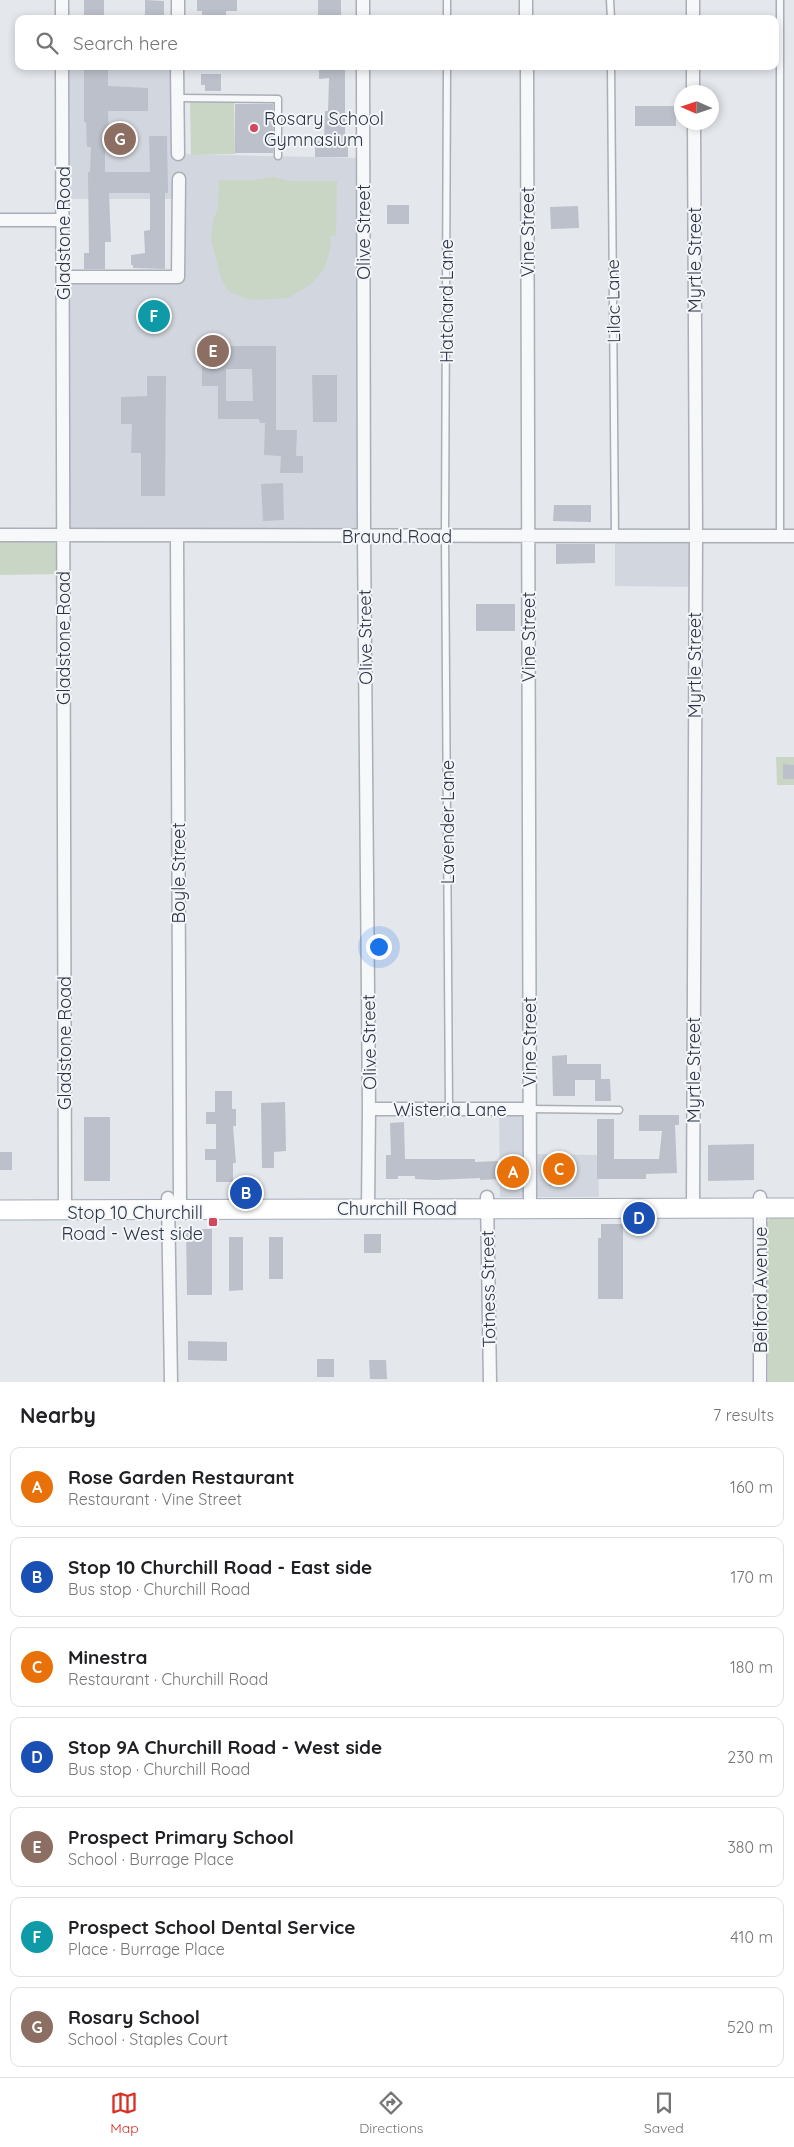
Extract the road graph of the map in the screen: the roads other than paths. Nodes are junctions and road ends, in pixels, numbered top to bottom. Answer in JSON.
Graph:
{"nodes":[{"id":1,"x":62,"y":0,"type":"edge"},
{"id":2,"x":178,"y":0,"type":"edge"},
{"id":3,"x":363,"y":0,"type":"edge"},
{"id":4,"x":447,"y":0,"type":"edge"},
{"id":5,"x":526,"y":0,"type":"edge"},
{"id":6,"x":610,"y":0,"type":"edge"},
{"id":7,"x":693,"y":0,"type":"edge"},
{"id":8,"x":780,"y":0,"type":"edge"},
{"id":9,"x":62,"y":15,"type":"edge"},
{"id":10,"x":178,"y":15,"type":"edge"},
{"id":11,"x":363,"y":15,"type":"edge"},
{"id":12,"x":447,"y":15,"type":"edge"},
{"id":13,"x":526,"y":15,"type":"edge"},
{"id":14,"x":610,"y":15,"type":"edge"},
{"id":15,"x":693,"y":15,"type":"edge"},
{"id":16,"x":62,"y":70,"type":"edge"},
{"id":17,"x":177,"y":70,"type":"edge"},
{"id":18,"x":363,"y":70,"type":"edge"},
{"id":19,"x":447,"y":70,"type":"edge"},
{"id":20,"x":527,"y":70,"type":"edge"},
{"id":21,"x":611,"y":70,"type":"edge"},
{"id":22,"x":693,"y":70,"type":"edge"},
{"id":23,"x":693,"y":85,"type":"edge"},
{"id":24,"x":178,"y":98,"type":"junction"},
{"id":25,"x":694,"y":130,"type":"edge"},
{"id":26,"x":178,"y":154,"type":"dead end"},
{"id":27,"x":278,"y":156,"type":"dead end"},
{"id":28,"x":178,"y":179,"type":"dead end"},
{"id":29,"x":0,"y":220,"type":"edge"},
{"id":30,"x":63,"y":220,"type":"junction"},
{"id":31,"x":63,"y":277,"type":"junction"},
{"id":32,"x":0,"y":536,"type":"edge"},
{"id":33,"x":63,"y":536,"type":"junction"},
{"id":34,"x":177,"y":536,"type":"junction"},
{"id":35,"x":364,"y":536,"type":"junction"},
{"id":36,"x":445,"y":536,"type":"junction"},
{"id":37,"x":528,"y":536,"type":"junction"},
{"id":38,"x":696,"y":536,"type":"junction"},
{"id":39,"x":780,"y":536,"type":"junction"},
{"id":40,"x":794,"y":536,"type":"edge"},
{"id":41,"x":615,"y":537,"type":"junction"},
{"id":42,"x":369,"y":1109,"type":"junction"},
{"id":43,"x":449,"y":1109,"type":"junction"},
{"id":44,"x":530,"y":1109,"type":"junction"},
{"id":45,"x":618,"y":1110,"type":"dead end"},
{"id":46,"x":794,"y":1197,"type":"edge"},
{"id":47,"x":0,"y":1200,"type":"edge"},
{"id":48,"x":487,"y":1202,"type":"junction"},
{"id":49,"x":530,"y":1202,"type":"junction"},
{"id":50,"x":693,"y":1202,"type":"junction"},
{"id":51,"x":368,"y":1203,"type":"junction"},
{"id":52,"x":760,"y":1203,"type":"junction"},
{"id":53,"x":174,"y":1204,"type":"junction"},
{"id":54,"x":65,"y":1205,"type":"junction"},
{"id":55,"x":794,"y":1208,"type":"edge"},
{"id":56,"x":0,"y":1210,"type":"edge"},
{"id":57,"x":171,"y":1382,"type":"edge"},
{"id":58,"x":490,"y":1382,"type":"edge"},
{"id":59,"x":760,"y":1382,"type":"edge"}],
"edges":[{"from":1,"to":9,"type":"street"},
{"from":2,"to":10,"type":"street"},
{"from":3,"to":11,"type":"street"},
{"from":4,"to":12,"type":"lane"},
{"from":5,"to":13,"type":"street"},
{"from":6,"to":14,"type":"lane"},
{"from":7,"to":15,"type":"street"},
{"from":8,"to":39,"type":"lane"},
{"from":16,"to":30,"type":"street","name":"Gladstone Road"},
{"from":17,"to":24,"type":"street"},
{"from":18,"to":35,"type":"street","name":"Olive Street"},
{"from":19,"to":36,"type":"lane","name":"Hatchard Lane"},
{"from":20,"to":37,"type":"street","name":"Vine Street"},
{"from":21,"to":41,"type":"lane","name":"Lilac Lane"},
{"from":22,"to":23,"type":"street"},
{"from":24,"to":26,"type":"street"},
{"from":24,"to":27,"type":"lane"},
{"from":25,"to":38,"type":"street","name":"Myrtle Street"},
{"from":28,"to":31,"type":"street"},
{"from":29,"to":30,"type":"street"},
{"from":30,"to":31,"type":"street","name":"Gladstone Road"},
{"from":31,"to":33,"type":"street","name":"Gladstone Road"},
{"from":32,"to":33,"type":"street","name":"Braund Road"},
{"from":33,"to":34,"type":"street","name":"Braund Road"},
{"from":33,"to":54,"type":"street","name":"Gladstone Road"},
{"from":34,"to":35,"type":"street","name":"Braund Road"},
{"from":34,"to":53,"type":"street","name":"Boyle Street"},
{"from":35,"to":36,"type":"street","name":"Braund Road"},
{"from":35,"to":42,"type":"street","name":"Olive Street"},
{"from":36,"to":37,"type":"street","name":"Braund Road"},
{"from":36,"to":43,"type":"lane","name":"Lavender Lane"},
{"from":37,"to":41,"type":"street","name":"Braund Road"},
{"from":37,"to":44,"type":"street","name":"Vine Street"},
{"from":38,"to":39,"type":"street","name":"Braund Road"},
{"from":38,"to":41,"type":"street","name":"Braund Road"},
{"from":38,"to":50,"type":"street","name":"Myrtle Street"},
{"from":39,"to":40,"type":"street","name":"Braund Road"},
{"from":42,"to":43,"type":"street","name":"Wisteria Lane"},
{"from":42,"to":51,"type":"street","name":"Olive Street"},
{"from":43,"to":44,"type":"street","name":"Wisteria Lane"},
{"from":44,"to":45,"type":"lane"},
{"from":44,"to":49,"type":"street","name":"Vine Street"},
{"from":46,"to":52,"type":"main road","name":"Churchill Road"},
{"from":47,"to":54,"type":"main road","name":"Churchill Road"},
{"from":48,"to":49,"type":"main road","name":"Churchill Road"},
{"from":48,"to":51,"type":"main road","name":"Churchill Road"},
{"from":48,"to":58,"type":"street","name":"Totness Street"},
{"from":49,"to":50,"type":"main road","name":"Churchill Road"},
{"from":50,"to":52,"type":"main road","name":"Churchill Road"},
{"from":51,"to":53,"type":"main road","name":"Churchill Road"},
{"from":52,"to":55,"type":"main road","name":"Churchill Road"},
{"from":52,"to":59,"type":"street","name":"Belford Avenue"},
{"from":53,"to":54,"type":"main road","name":"Churchill Road"},
{"from":53,"to":57,"type":"street","name":"Boyle Street"},
{"from":54,"to":56,"type":"main road","name":"Churchill Road"}]}
